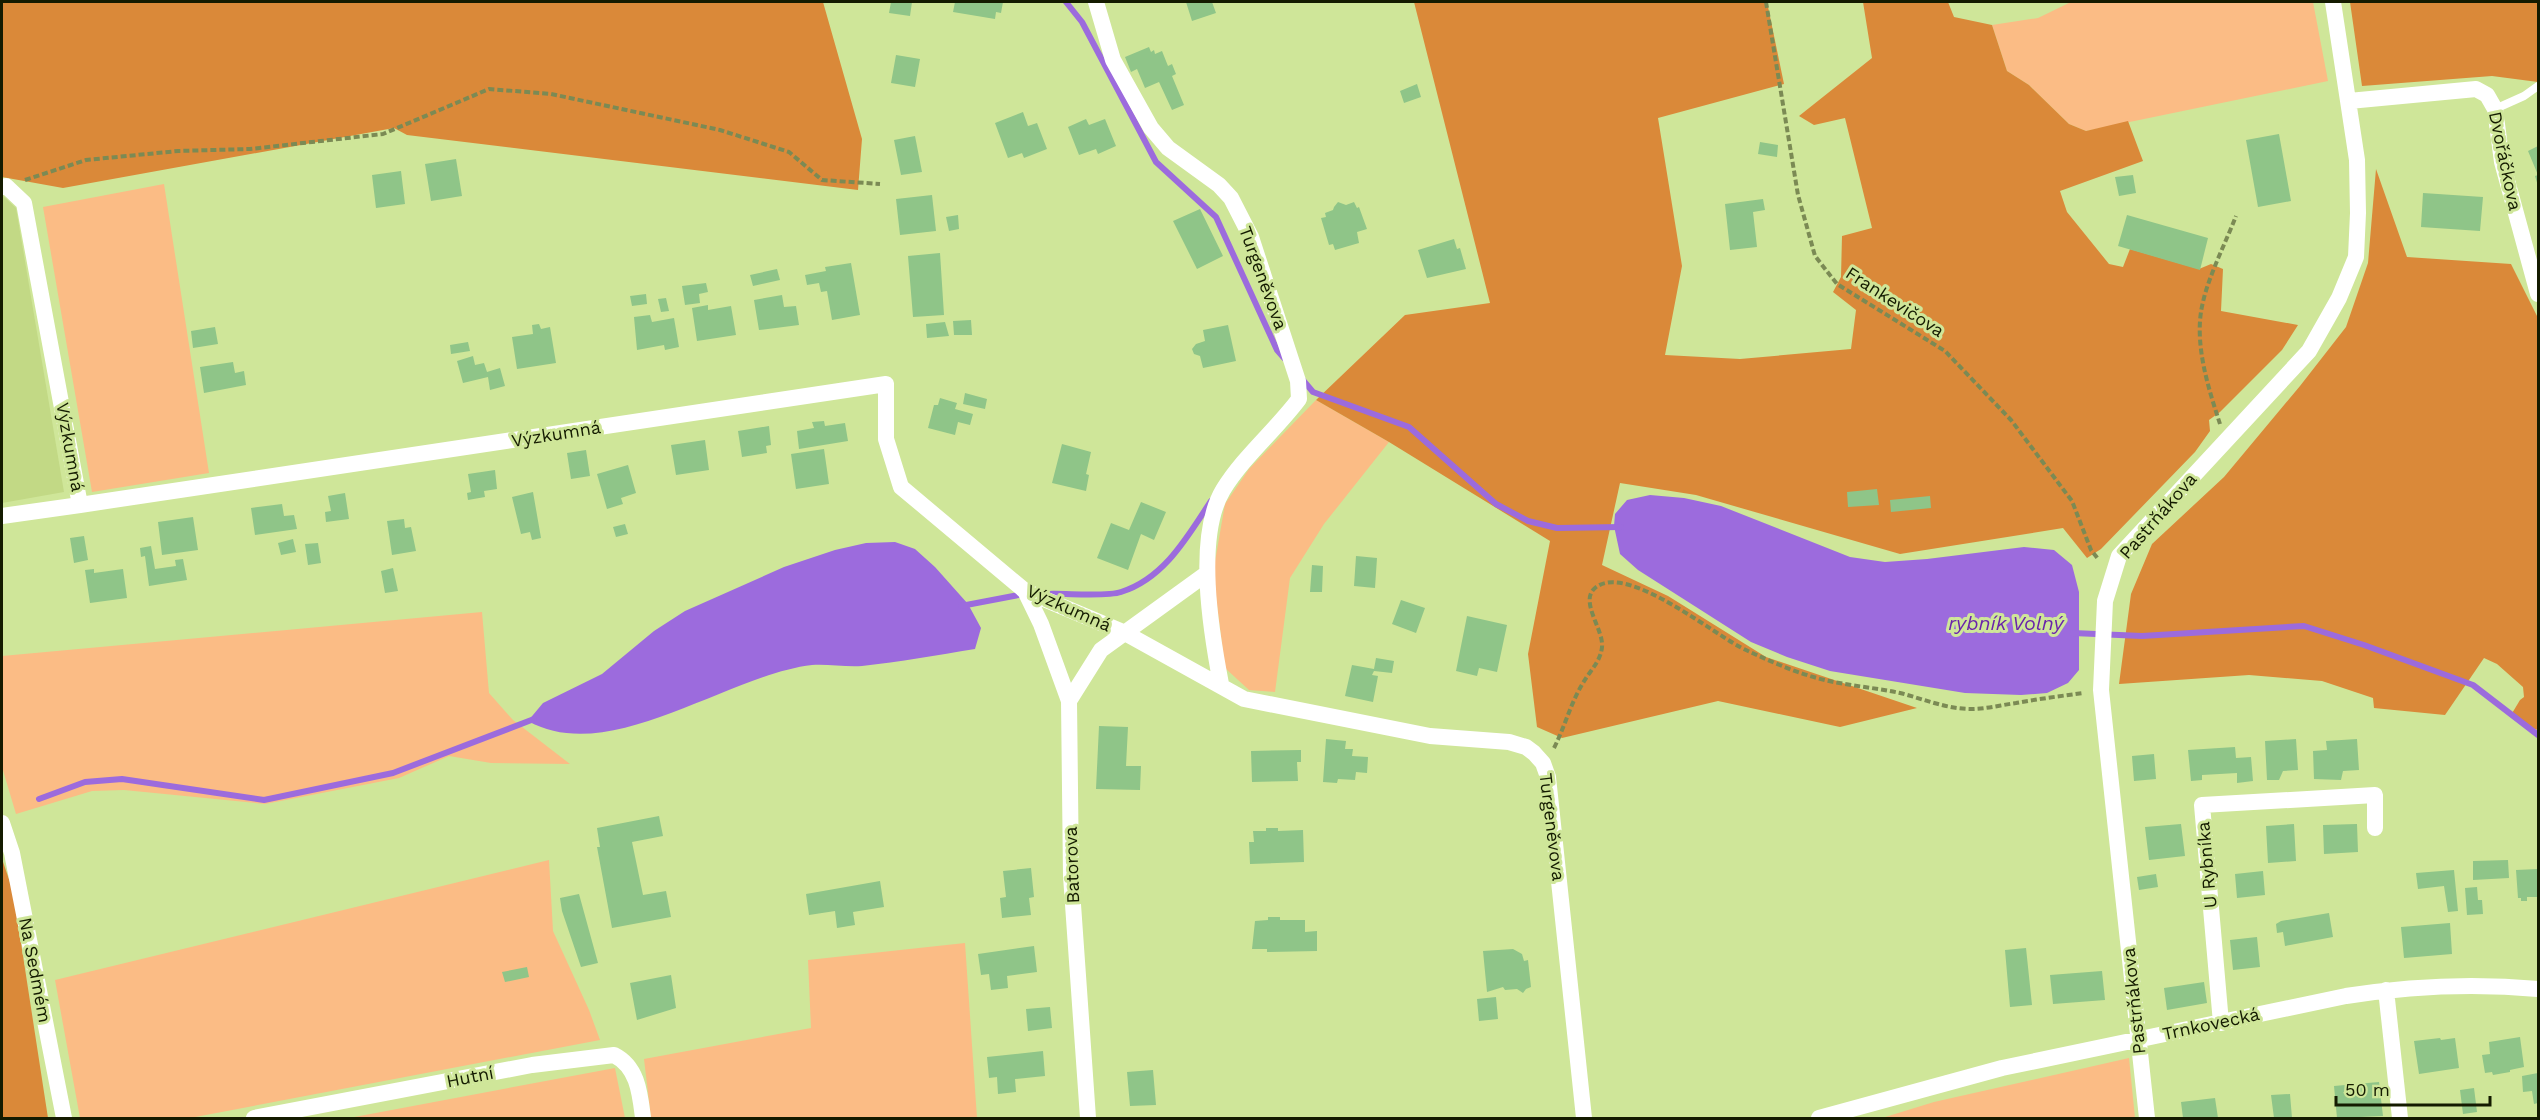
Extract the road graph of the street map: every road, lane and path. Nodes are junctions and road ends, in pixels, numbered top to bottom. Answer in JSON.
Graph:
{"nodes":[{"id":1,"x":1096,"y":2,"type":"edge"},
{"id":2,"x":1766,"y":2,"type":"edge"},
{"id":3,"x":2333,"y":2,"type":"edge"},
{"id":4,"x":2538,"y":86,"type":"edge"},
{"id":5,"x":2349,"y":101,"type":"junction"},
{"id":6,"x":2495,"y":109,"type":"junction"},
{"id":7,"x":880,"y":184,"type":"dead end"},
{"id":8,"x":4,"y":186,"type":"edge"},
{"id":9,"x":2236,"y":216,"type":"dead end"},
{"id":10,"x":2538,"y":294,"type":"edge"},
{"id":11,"x":2225,"y":441,"type":"junction"},
{"id":12,"x":80,"y":505,"type":"junction"},
{"id":13,"x":2,"y":516,"type":"edge"},
{"id":14,"x":1206,"y":574,"type":"junction"},
{"id":15,"x":2112,"y":578,"type":"junction"},
{"id":16,"x":1025,"y":591,"type":"junction"},
{"id":17,"x":1125,"y":633,"type":"junction"},
{"id":18,"x":1221,"y":684,"type":"junction"},
{"id":19,"x":2101,"y":690,"type":"junction"},
{"id":20,"x":1069,"y":701,"type":"junction"},
{"id":21,"x":1543,"y":764,"type":"junction"},
{"id":22,"x":2,"y":823,"type":"edge"},
{"id":23,"x":2375,"y":828,"type":"dead end"},
{"id":24,"x":2538,"y":989,"type":"edge"},
{"id":25,"x":2386,"y":990,"type":"junction"},
{"id":26,"x":2221,"y":1023,"type":"junction"},
{"id":27,"x":2138,"y":1040,"type":"junction"},
{"id":28,"x":64,"y":1119,"type":"edge"},
{"id":29,"x":254,"y":1119,"type":"edge"},
{"id":30,"x":643,"y":1119,"type":"edge"},
{"id":31,"x":1088,"y":1119,"type":"edge"},
{"id":32,"x":1584,"y":1119,"type":"edge"},
{"id":33,"x":1819,"y":1119,"type":"edge"},
{"id":34,"x":2147,"y":1119,"type":"edge"},
{"id":35,"x":2400,"y":1119,"type":"edge"}],
"edges":[{"from":1,"to":14,"type":"street","name":"Turgeněvova"},
{"from":2,"to":15,"type":"path","name":"Frankevičova"},
{"from":3,"to":5,"type":"street","name":"Pastrňákova"},
{"from":4,"to":6,"type":"lane"},
{"from":5,"to":6,"type":"street","name":"Dvořáčkova"},
{"from":5,"to":11,"type":"street","name":"Pastrňákova"},
{"from":6,"to":10,"type":"street","name":"Dvořáčkova"},
{"from":7,"to":8,"type":"path"},
{"from":8,"to":12,"type":"street","name":"Výzkumná"},
{"from":9,"to":11,"type":"path"},
{"from":11,"to":15,"type":"street","name":"Pastrňákova"},
{"from":12,"to":13,"type":"street"},
{"from":12,"to":16,"type":"street","name":"Výzkumná"},
{"from":14,"to":17,"type":"street"},
{"from":14,"to":18,"type":"street","name":"Turgeněvova"},
{"from":15,"to":19,"type":"street","name":"Pastrňákova"},
{"from":16,"to":17,"type":"street","name":"Výzkumná"},
{"from":16,"to":20,"type":"street"},
{"from":17,"to":18,"type":"street","name":"Výzkumná"},
{"from":17,"to":20,"type":"street"},
{"from":18,"to":21,"type":"street","name":"Turgeněvova"},
{"from":19,"to":21,"type":"path"},
{"from":19,"to":27,"type":"street","name":"Pastrňákova"},
{"from":20,"to":31,"type":"street","name":"Batorova"},
{"from":21,"to":32,"type":"street","name":"Turgeněvova"},
{"from":22,"to":28,"type":"street","name":"Na Sedmém"},
{"from":23,"to":26,"type":"street","name":"U Rybníka"},
{"from":24,"to":25,"type":"street","name":"Trnkovecká"},
{"from":25,"to":26,"type":"street","name":"Trnkovecká"},
{"from":25,"to":35,"type":"street"},
{"from":26,"to":27,"type":"street","name":"Trnkovecká"},
{"from":27,"to":33,"type":"street","name":"Trnkovecká"},
{"from":27,"to":34,"type":"street","name":"Pastrňákova"},
{"from":29,"to":30,"type":"street","name":"Hutní"}]}
